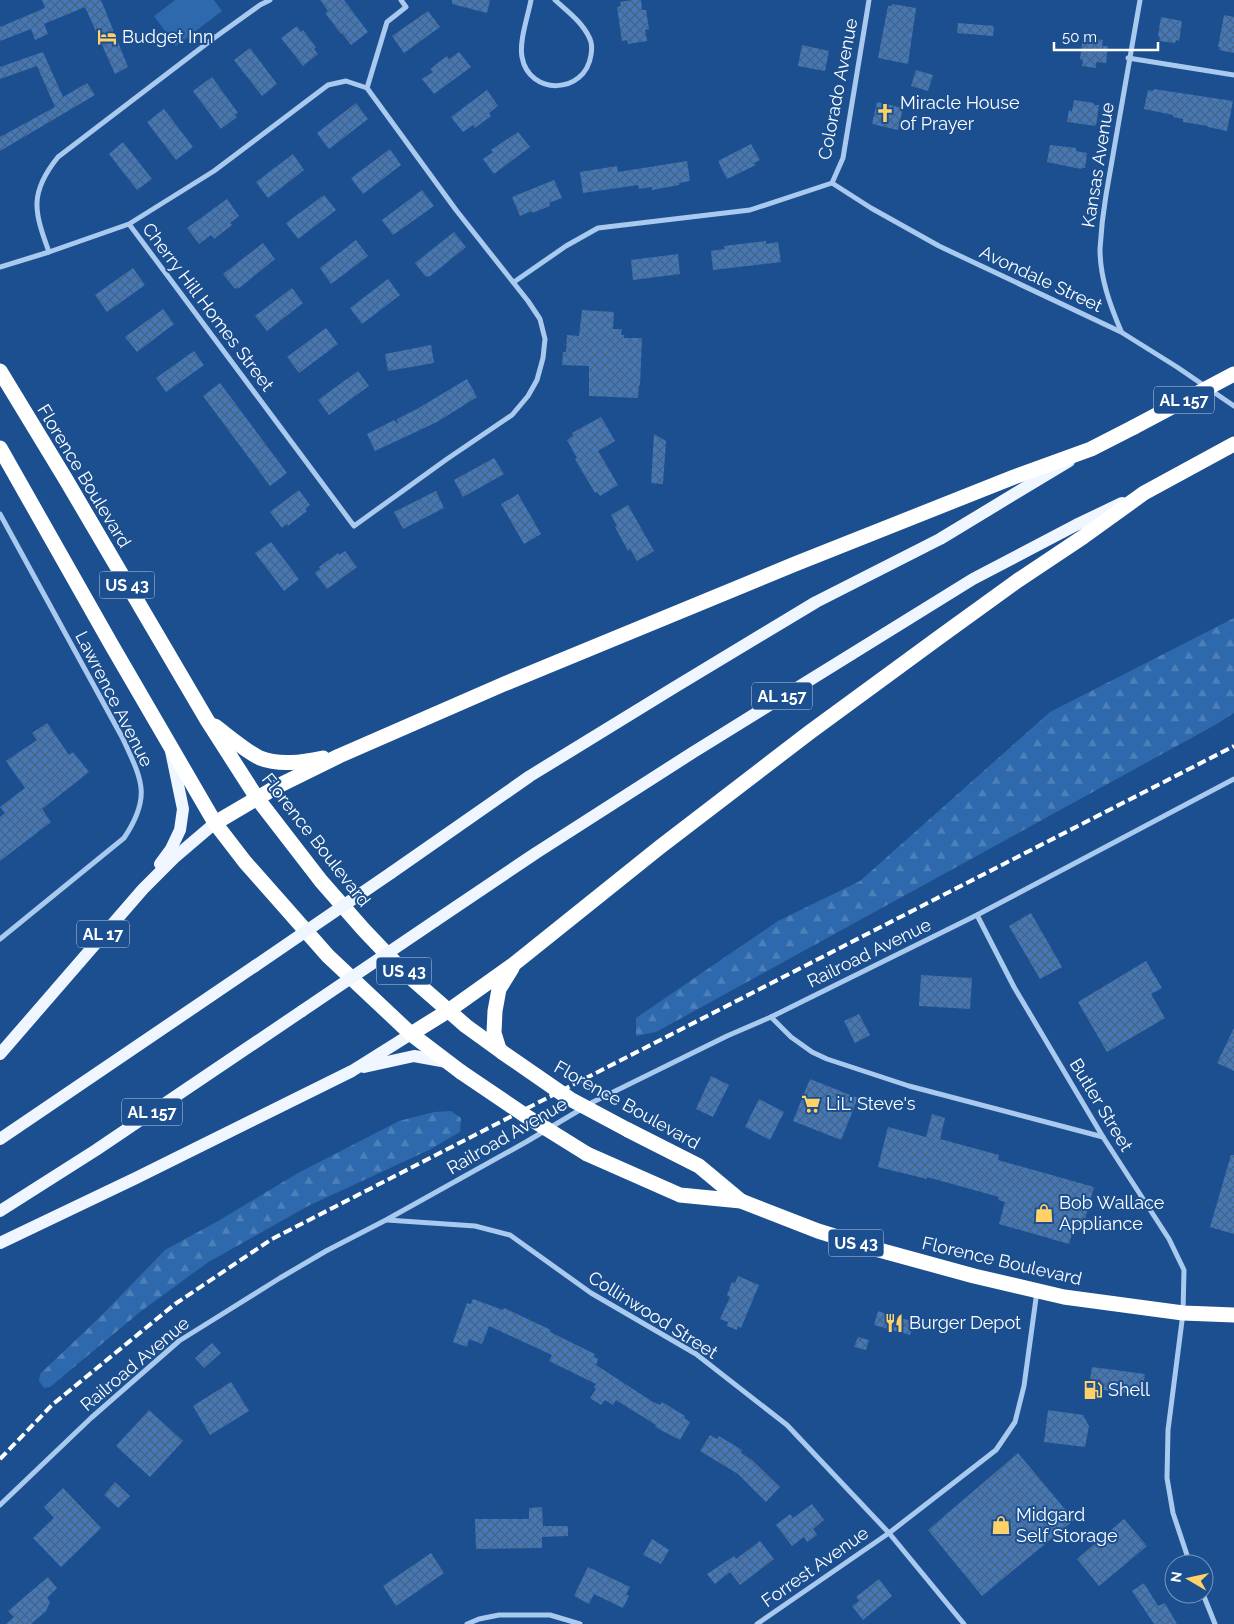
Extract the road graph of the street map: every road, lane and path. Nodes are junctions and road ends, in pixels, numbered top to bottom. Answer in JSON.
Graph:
{"nodes":[{"id":1,"x":270,"y":0,"type":"edge"},
{"id":2,"x":401,"y":0,"type":"edge"},
{"id":3,"x":531,"y":0,"type":"edge"},
{"id":4,"x":555,"y":0,"type":"edge"},
{"id":5,"x":869,"y":0,"type":"edge"},
{"id":6,"x":1140,"y":0,"type":"edge"},
{"id":7,"x":1128,"y":58,"type":"junction"},
{"id":8,"x":1234,"y":76,"type":"edge"},
{"id":9,"x":367,"y":88,"type":"junction"},
{"id":10,"x":832,"y":183,"type":"junction"},
{"id":11,"x":129,"y":224,"type":"junction"},
{"id":12,"x":49,"y":252,"type":"junction"},
{"id":13,"x":0,"y":266,"type":"edge"},
{"id":14,"x":514,"y":282,"type":"junction"},
{"id":15,"x":1121,"y":332,"type":"junction"},
{"id":16,"x":0,"y":371,"type":"edge"},
{"id":17,"x":1234,"y":374,"type":"edge"},
{"id":18,"x":1234,"y":406,"type":"edge"},
{"id":19,"x":1234,"y":444,"type":"edge"},
{"id":20,"x":0,"y":448,"type":"edge"},
{"id":21,"x":1091,"y":449,"type":"junction"},
{"id":22,"x":1144,"y":493,"type":"junction"},
{"id":23,"x":0,"y":514,"type":"edge"},
{"id":24,"x":207,"y":720,"type":"junction"},
{"id":25,"x":169,"y":744,"type":"junction"},
{"id":26,"x":339,"y":756,"type":"junction"},
{"id":27,"x":1234,"y":779,"type":"edge"},
{"id":28,"x":257,"y":798,"type":"junction"},
{"id":29,"x":215,"y":823,"type":"junction"},
{"id":30,"x":143,"y":889,"type":"junction"},
{"id":31,"x":977,"y":915,"type":"junction"},
{"id":32,"x":0,"y":939,"type":"edge"},
{"id":33,"x":514,"y":964,"type":"junction"},
{"id":34,"x":448,"y":1011,"type":"junction"},
{"id":35,"x":770,"y":1017,"type":"junction"},
{"id":36,"x":412,"y":1034,"type":"junction"},
{"id":37,"x":501,"y":1051,"type":"junction"},
{"id":38,"x":0,"y":1054,"type":"edge"},
{"id":39,"x":449,"y":1062,"type":"junction"},
{"id":40,"x":352,"y":1071,"type":"junction"},
{"id":41,"x":1103,"y":1137,"type":"junction"},
{"id":42,"x":0,"y":1139,"type":"edge"},
{"id":43,"x":741,"y":1202,"type":"junction"},
{"id":44,"x":0,"y":1211,"type":"edge"},
{"id":45,"x":386,"y":1220,"type":"junction"},
{"id":46,"x":0,"y":1243,"type":"edge"},
{"id":47,"x":1037,"y":1291,"type":"junction"},
{"id":48,"x":1183,"y":1313,"type":"junction"},
{"id":49,"x":1234,"y":1315,"type":"edge"},
{"id":50,"x":0,"y":1505,"type":"edge"},
{"id":51,"x":889,"y":1532,"type":"junction"},
{"id":52,"x":1187,"y":1554,"type":"edge"},
{"id":53,"x":1206,"y":1604,"type":"edge"},
{"id":54,"x":467,"y":1624,"type":"edge"},
{"id":55,"x":580,"y":1624,"type":"edge"},
{"id":56,"x":757,"y":1624,"type":"edge"},
{"id":57,"x":964,"y":1624,"type":"edge"},
{"id":58,"x":1215,"y":1624,"type":"edge"}],
"edges":[{"from":1,"to":12,"type":"street"},
{"from":2,"to":9,"type":"street"},
{"from":3,"to":4,"type":"street"},
{"from":5,"to":10,"type":"street","name":"Colorado Avenue"},
{"from":6,"to":7,"type":"street","name":"Kansas Avenue"},
{"from":7,"to":8,"type":"street"},
{"from":7,"to":15,"type":"street","name":"Kansas Avenue"},
{"from":9,"to":11,"type":"street","name":"Cherry Hill Homes Street"},
{"from":9,"to":14,"type":"street","name":"Cherry Hill Homes Street"},
{"from":10,"to":14,"type":"street"},
{"from":10,"to":15,"type":"street","name":"Avondale Street"},
{"from":11,"to":12,"type":"street"},
{"from":11,"to":14,"type":"street","name":"Cherry Hill Homes Street"},
{"from":12,"to":13,"type":"street"},
{"from":15,"to":18,"type":"street","name":"Avondale Street"},
{"from":16,"to":24,"type":"highway","name":"Florence Boulevard","number":"US 43"},
{"from":17,"to":21,"type":"highway","number":"AL 157","bridge":true},
{"from":19,"to":22,"type":"highway","number":"AL 157"},
{"from":20,"to":25,"type":"highway","name":"Florence Boulevard","number":"US 43"},
{"from":21,"to":26,"type":"highway"},
{"from":21,"to":42,"type":"main road","number":"AL 157","bridge":true},
{"from":22,"to":33,"type":"highway"},
{"from":22,"to":44,"type":"main road","number":"AL 157","bridge":true},
{"from":23,"to":32,"type":"street","name":"Lawrence Avenue"},
{"from":24,"to":26,"type":"highway"},
{"from":24,"to":28,"type":"highway","name":"Florence Boulevard","number":"US 43"},
{"from":25,"to":29,"type":"highway","name":"Florence Boulevard","number":"US 43"},
{"from":25,"to":30,"type":"main road"},
{"from":26,"to":28,"type":"highway"},
{"from":27,"to":31,"type":"street","name":"Railroad Avenue"},
{"from":28,"to":29,"type":"highway","number":"AL 17"},
{"from":28,"to":34,"type":"highway","name":"Florence Boulevard","number":"US 43"},
{"from":29,"to":30,"type":"main road","number":"AL 17"},
{"from":29,"to":36,"type":"highway","name":"Florence Boulevard","number":"US 43"},
{"from":30,"to":38,"type":"main road","number":"AL 17"},
{"from":31,"to":35,"type":"street","name":"Railroad Avenue"},
{"from":31,"to":41,"type":"street","name":"Butler Street"},
{"from":33,"to":34,"type":"highway"},
{"from":33,"to":37,"type":"highway"},
{"from":34,"to":36,"type":"highway"},
{"from":34,"to":37,"type":"highway","name":"Florence Boulevard","number":"US 43"},
{"from":35,"to":41,"type":"street"},
{"from":35,"to":45,"type":"street","name":"Railroad Avenue"},
{"from":36,"to":39,"type":"highway","name":"Florence Boulevard","number":"US 43"},
{"from":36,"to":40,"type":"main road"},
{"from":37,"to":43,"type":"highway","name":"Florence Boulevard","number":"US 43","bridge":true},
{"from":39,"to":40,"type":"main road"},
{"from":39,"to":43,"type":"highway","name":"Florence Boulevard","number":"US 43","bridge":true},
{"from":40,"to":46,"type":"main road"},
{"from":41,"to":48,"type":"street","name":"Butler Street"},
{"from":43,"to":47,"type":"highway","name":"Florence Boulevard","number":"US 43"},
{"from":45,"to":50,"type":"street","name":"Railroad Avenue"},
{"from":45,"to":51,"type":"street","name":"Collinwood Street"},
{"from":47,"to":48,"type":"highway","name":"Florence Boulevard","number":"US 43"},
{"from":47,"to":51,"type":"street","name":"Forrest Avenue"},
{"from":48,"to":49,"type":"highway","name":"Florence Boulevard","number":"US 43"},
{"from":48,"to":52,"type":"street","name":"Butler Street"},
{"from":51,"to":56,"type":"street","name":"Forrest Avenue"},
{"from":51,"to":57,"type":"street","name":"Collinwood Street"},
{"from":53,"to":58,"type":"street"},
{"from":54,"to":55,"type":"street"}]}
